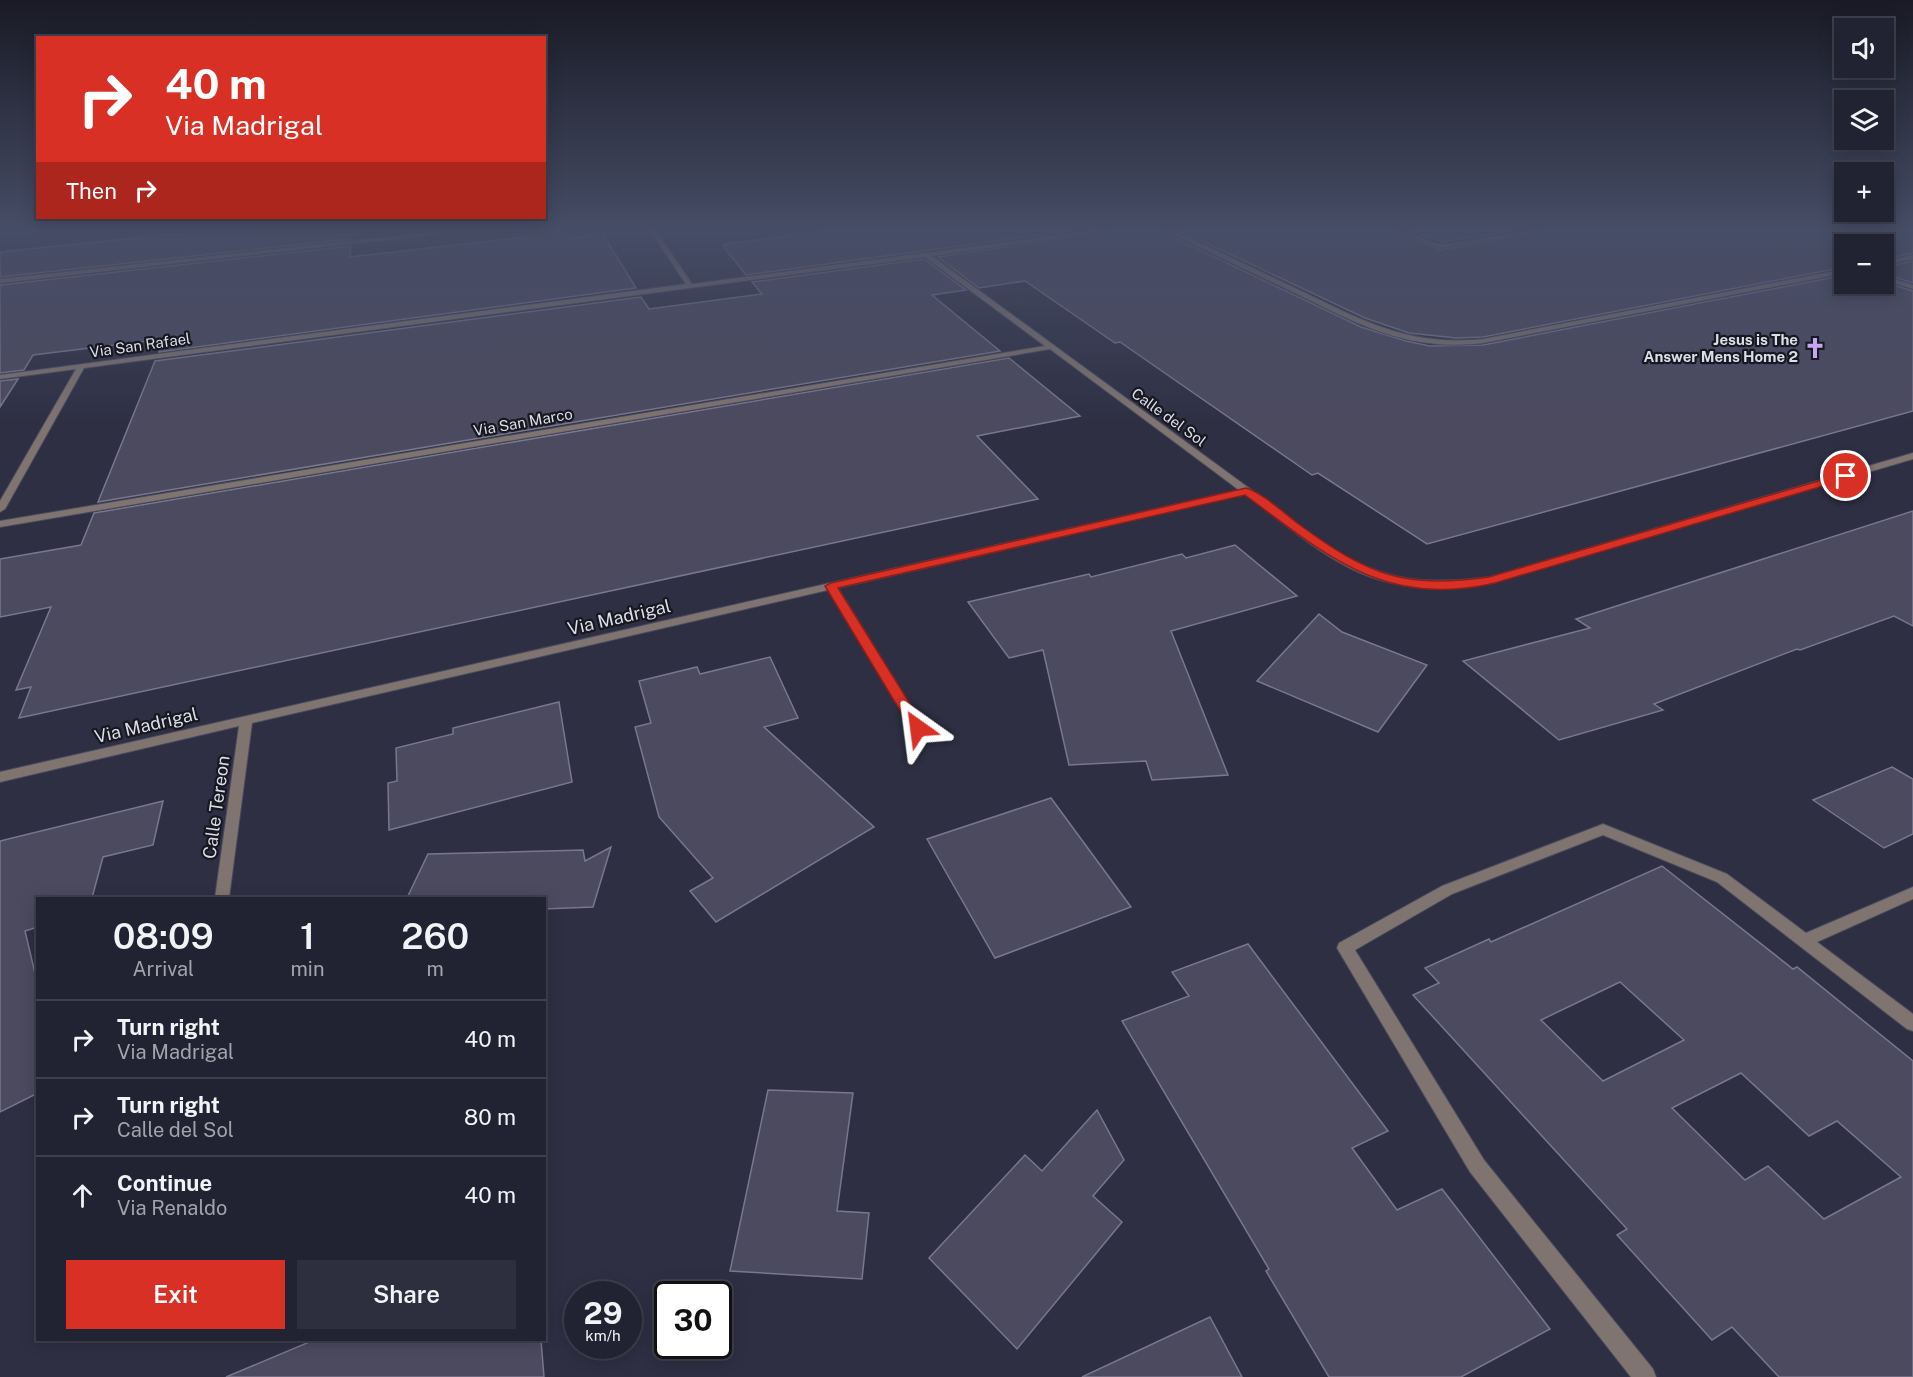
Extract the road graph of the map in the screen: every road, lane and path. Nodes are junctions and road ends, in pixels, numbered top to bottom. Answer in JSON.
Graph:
{"nodes":[{"id":1,"x":620,"y":295,"type":"edge"},
{"id":2,"x":981,"y":295,"type":"edge"},
{"id":3,"x":1305,"y":295,"type":"edge"},
{"id":4,"x":1720,"y":295,"type":"edge"},
{"id":5,"x":1051,"y":347,"type":"junction"},
{"id":6,"x":81,"y":367,"type":"junction"},
{"id":7,"x":0,"y":377,"type":"edge"},
{"id":8,"x":1913,"y":456,"type":"edge"},
{"id":9,"x":1246,"y":491,"type":"junction"},
{"id":10,"x":0,"y":509,"type":"edge"},
{"id":11,"x":0,"y":524,"type":"edge"},
{"id":12,"x":831,"y":586,"type":"junction"},
{"id":13,"x":246,"y":721,"type":"junction"},
{"id":14,"x":918,"y":728,"type":"dead end"},
{"id":15,"x":0,"y":777,"type":"edge"},
{"id":16,"x":1913,"y":893,"type":"edge"},
{"id":17,"x":222,"y":897,"type":"edge"},
{"id":18,"x":1804,"y":941,"type":"junction"},
{"id":19,"x":1913,"y":1024,"type":"edge"},
{"id":20,"x":1645,"y":1377,"type":"edge"}],
"edges":[{"from":1,"to":6,"type":"street","name":"Via San Rafael"},
{"from":2,"to":5,"type":"street","name":"Calle del Sol"},
{"from":3,"to":4,"type":"street"},
{"from":5,"to":9,"type":"street","name":"Calle del Sol"},
{"from":5,"to":11,"type":"street","name":"Via San Marco"},
{"from":6,"to":7,"type":"street","name":"Via San Rafael"},
{"from":6,"to":10,"type":"street"},
{"from":8,"to":9,"type":"street","name":"Calle del Sol"},
{"from":9,"to":12,"type":"street","name":"Via Madrigal"},
{"from":12,"to":13,"type":"street","name":"Via Madrigal"},
{"from":12,"to":14,"type":"street"},
{"from":13,"to":15,"type":"street","name":"Via Madrigal"},
{"from":13,"to":17,"type":"street","name":"Calle Tereon"},
{"from":16,"to":18,"type":"street"},
{"from":18,"to":19,"type":"street"},
{"from":18,"to":20,"type":"street"}]}
